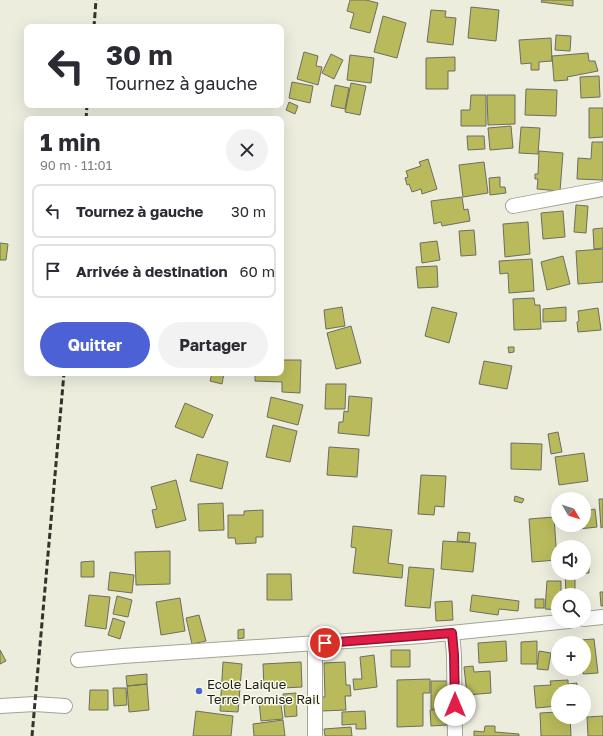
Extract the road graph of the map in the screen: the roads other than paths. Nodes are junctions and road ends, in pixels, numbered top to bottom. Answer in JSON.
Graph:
{"nodes":[{"id":1,"x":603,"y":189,"type":"edge"},
{"id":2,"x":514,"y":206,"type":"dead end"},
{"id":3,"x":603,"y":617,"type":"edge"},
{"id":4,"x":591,"y":618,"type":"edge"},
{"id":5,"x":551,"y":623,"type":"edge"},
{"id":6,"x":452,"y":633,"type":"junction"},
{"id":7,"x":315,"y":644,"type":"junction"},
{"id":8,"x":78,"y":660,"type":"dead end"},
{"id":9,"x":0,"y":706,"type":"edge"},
{"id":10,"x":65,"y":706,"type":"dead end"},
{"id":11,"x":315,"y":736,"type":"edge"},
{"id":12,"x":455,"y":736,"type":"edge"}],
"edges":[{"from":1,"to":2,"type":"street"},
{"from":3,"to":4,"type":"street"},
{"from":5,"to":6,"type":"street"},
{"from":6,"to":7,"type":"street"},
{"from":6,"to":12,"type":"street"},
{"from":7,"to":8,"type":"street"},
{"from":7,"to":11,"type":"street"},
{"from":9,"to":10,"type":"street"}]}
